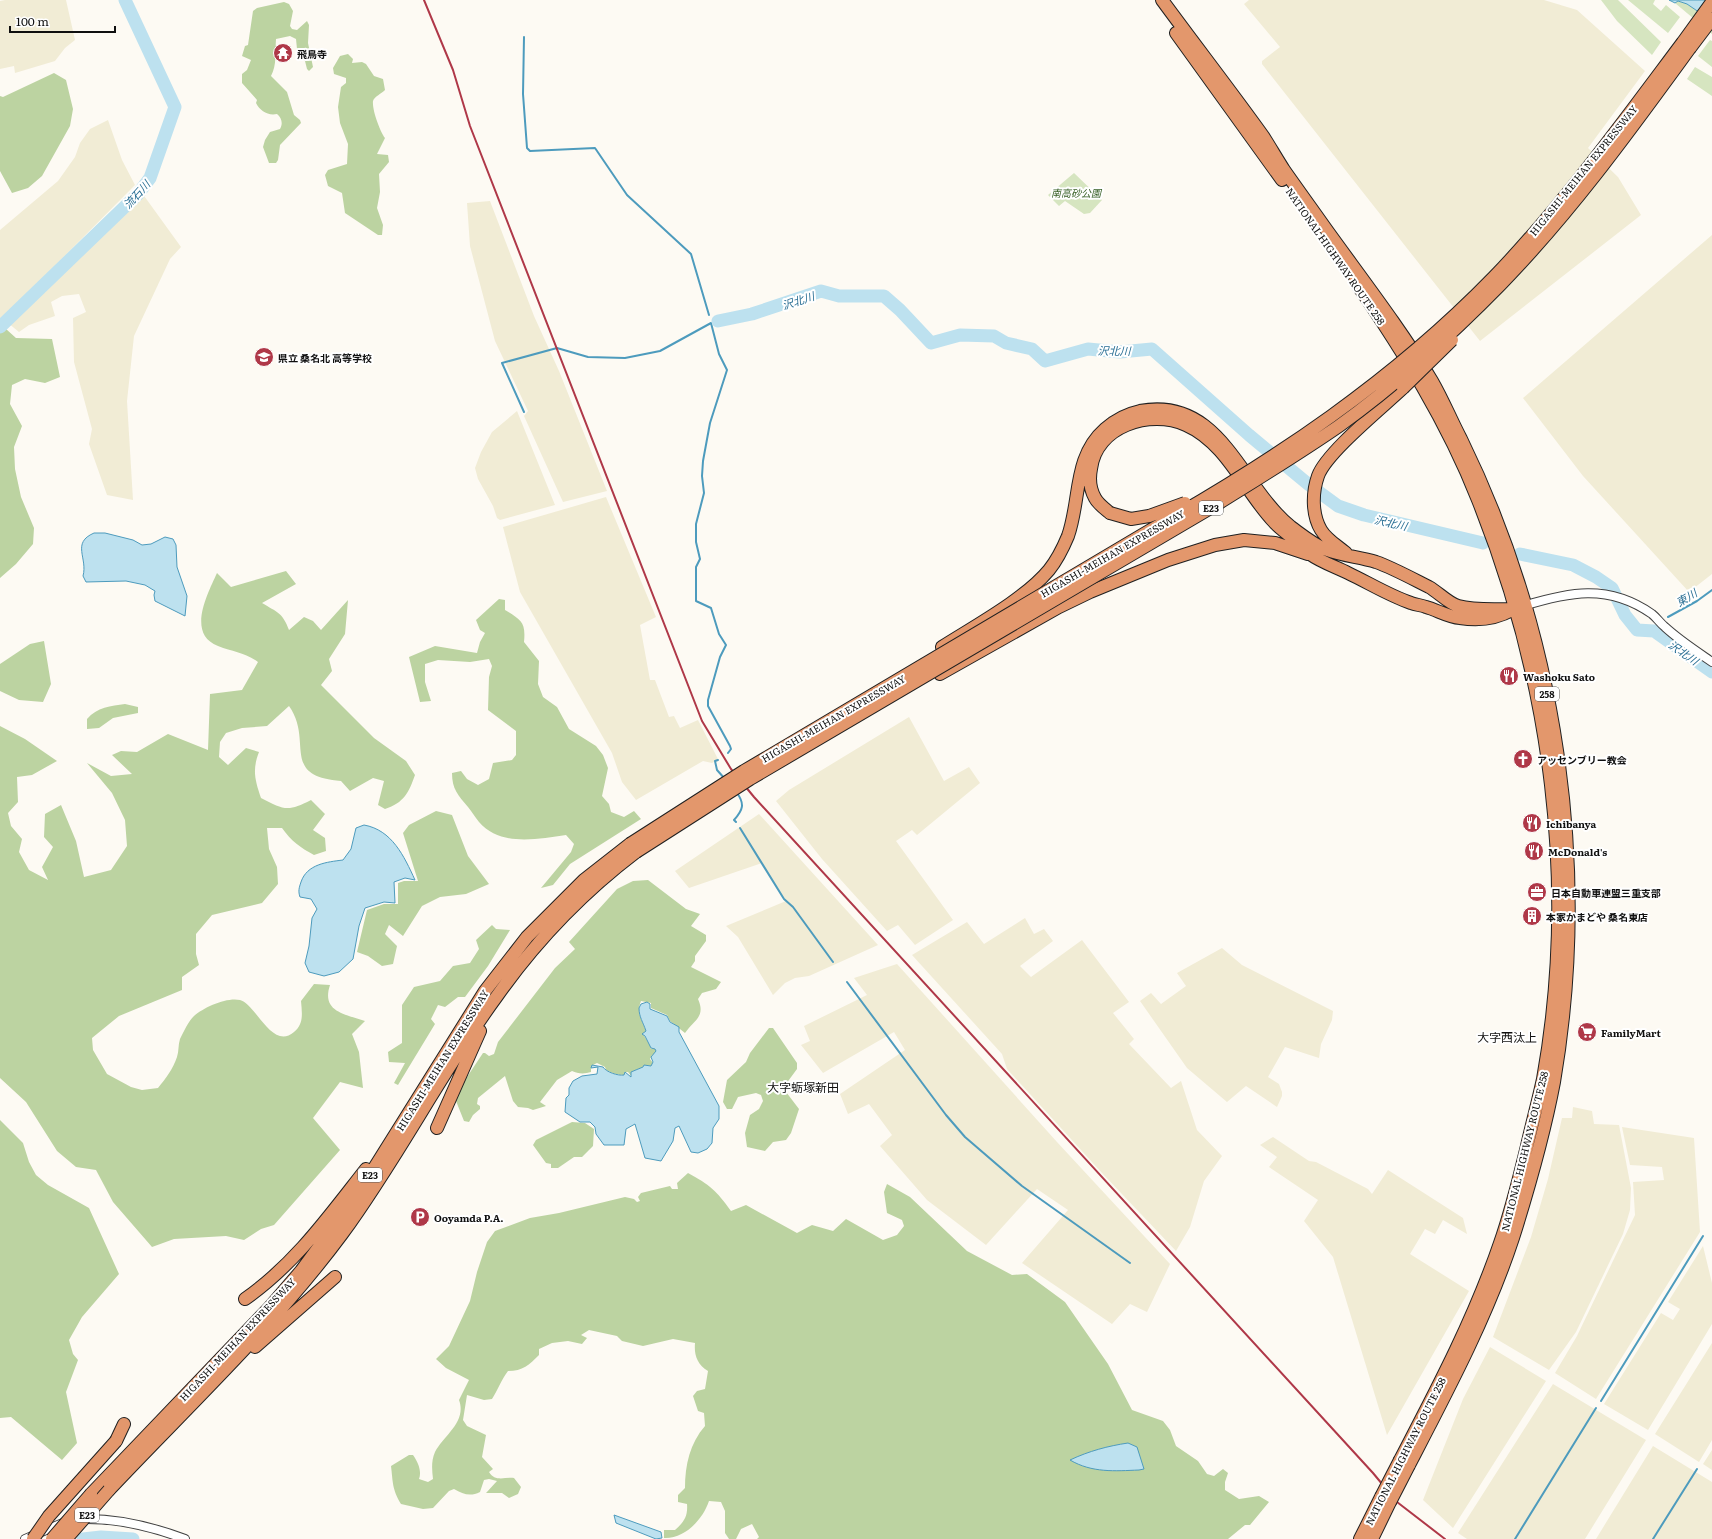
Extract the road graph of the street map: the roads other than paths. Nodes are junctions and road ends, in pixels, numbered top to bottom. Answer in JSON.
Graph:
{"nodes":[{"id":1,"x":1152,"y":0,"type":"edge"},
{"id":2,"x":1162,"y":0,"type":"edge"},
{"id":3,"x":1712,"y":2,"type":"edge"},
{"id":4,"x":1712,"y":19,"type":"edge"},
{"id":5,"x":1501,"y":284,"type":"junction"},
{"id":6,"x":1314,"y":428,"type":"junction"},
{"id":7,"x":1311,"y":555,"type":"junction"},
{"id":8,"x":1349,"y":556,"type":"junction"},
{"id":9,"x":1521,"y":607,"type":"junction"},
{"id":10,"x":1712,"y":662,"type":"edge"},
{"id":11,"x":917,"y":681,"type":"junction"},
{"id":12,"x":886,"y":687,"type":"junction"},
{"id":13,"x":633,"y":848,"type":"junction"},
{"id":14,"x":536,"y":945,"type":"junction"},
{"id":15,"x":410,"y":1111,"type":"junction"},
{"id":16,"x":437,"y":1128,"type":"dead end"},
{"id":17,"x":335,"y":1277,"type":"dead end"},
{"id":18,"x":245,"y":1299,"type":"dead end"},
{"id":19,"x":218,"y":1376,"type":"junction"},
{"id":20,"x":124,"y":1424,"type":"dead end"},
{"id":21,"x":1386,"y":1499,"type":"junction"},
{"id":22,"x":24,"y":1539,"type":"edge"},
{"id":23,"x":33,"y":1539,"type":"edge"},
{"id":24,"x":52,"y":1539,"type":"edge"},
{"id":25,"x":66,"y":1539,"type":"edge"},
{"id":26,"x":185,"y":1539,"type":"edge"},
{"id":27,"x":1360,"y":1539,"type":"edge"},
{"id":28,"x":1372,"y":1539,"type":"edge"}],
"edges":[{"from":1,"to":9,"type":"highway","name":"NATIONAL HIGHWAY ROUTE 258","number":"258"},
{"from":2,"to":9,"type":"highway","name":"NATIONAL HIGHWAY ROUTE 258","number":"258"},
{"from":3,"to":6,"type":"highway","name":"HIGASHI-MEIHAN EXPRESSWAY","number":"E23","bridge":true},
{"from":4,"to":5,"type":"highway","name":"HIGASHI-MEIHAN EXPRESSWAY","number":"E23","bridge":true},
{"from":5,"to":8,"type":"highway","bridge":true},
{"from":5,"to":11,"type":"highway","name":"HIGASHI-MEIHAN EXPRESSWAY","number":"E23","bridge":true},
{"from":6,"to":7,"type":"highway","bridge":true},
{"from":6,"to":12,"type":"highway","name":"HIGASHI-MEIHAN EXPRESSWAY","number":"E23","bridge":true},
{"from":7,"to":9,"type":"highway"},
{"from":7,"to":11,"type":"highway","bridge":true},
{"from":8,"to":9,"type":"highway"},
{"from":8,"to":12,"type":"highway","bridge":true},
{"from":9,"to":10,"type":"street"},
{"from":9,"to":21,"type":"highway","name":"NATIONAL HIGHWAY ROUTE 258","number":"258","bridge":true},
{"from":11,"to":13,"type":"highway","name":"HIGASHI-MEIHAN EXPRESSWAY","number":"E23","bridge":true},
{"from":12,"to":13,"type":"highway","name":"HIGASHI-MEIHAN EXPRESSWAY","number":"E23","bridge":true},
{"from":13,"to":14,"type":"highway","name":"HIGASHI-MEIHAN EXPRESSWAY","number":"E23"},
{"from":13,"to":15,"type":"highway","name":"HIGASHI-MEIHAN EXPRESSWAY","number":"E23"},
{"from":14,"to":16,"type":"highway"},
{"from":14,"to":19,"type":"highway","name":"HIGASHI-MEIHAN EXPRESSWAY","number":"E23"},
{"from":15,"to":18,"type":"highway"},
{"from":15,"to":24,"type":"highway","name":"HIGASHI-MEIHAN EXPRESSWAY","number":"E23","bridge":true},
{"from":17,"to":19,"type":"highway"},
{"from":19,"to":25,"type":"highway","name":"HIGASHI-MEIHAN EXPRESSWAY","number":"E23","bridge":true},
{"from":20,"to":23,"type":"highway","bridge":true},
{"from":21,"to":27,"type":"highway","name":"NATIONAL HIGHWAY ROUTE 258","number":"258"},
{"from":21,"to":28,"type":"highway","name":"NATIONAL HIGHWAY ROUTE 258","number":"258"},
{"from":22,"to":26,"type":"street"}]}
